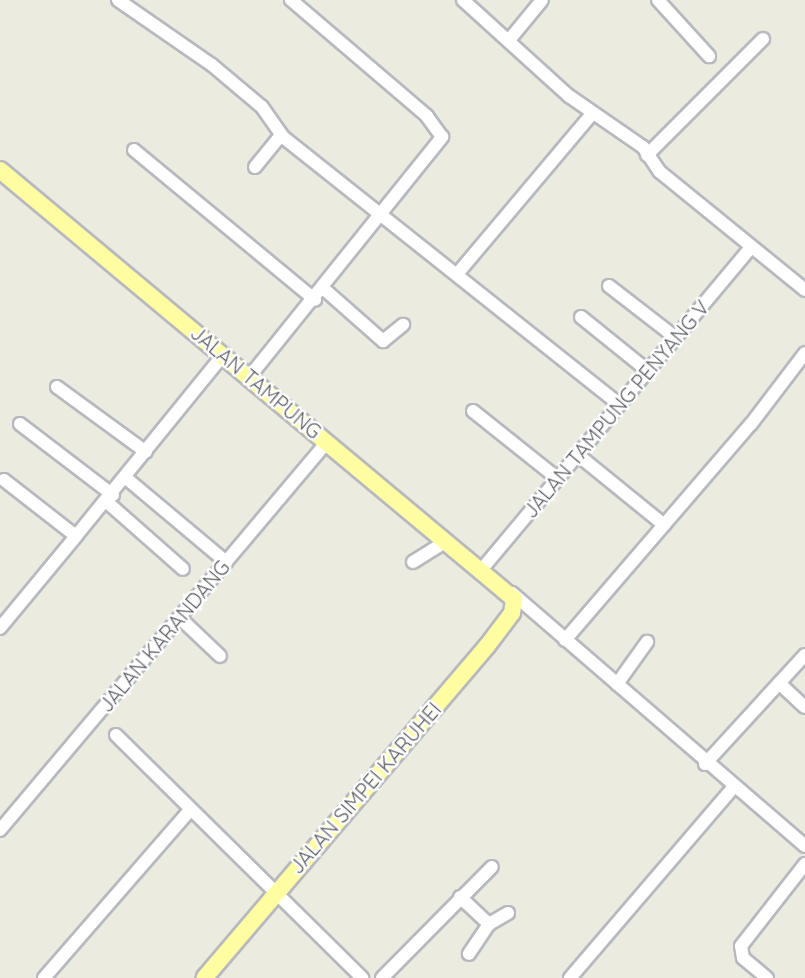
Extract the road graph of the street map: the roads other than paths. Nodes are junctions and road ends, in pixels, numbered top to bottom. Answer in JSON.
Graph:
{"nodes":[{"id":1,"x":118,"y":0,"type":"edge"},
{"id":2,"x":291,"y":0,"type":"edge"},
{"id":3,"x":462,"y":0,"type":"edge"},
{"id":4,"x":542,"y":0,"type":"edge"},
{"id":5,"x":658,"y":0,"type":"edge"},
{"id":6,"x":510,"y":39,"type":"junction"},
{"id":7,"x":763,"y":39,"type":"dead end"},
{"id":8,"x":709,"y":56,"type":"dead end"},
{"id":9,"x":591,"y":115,"type":"junction"},
{"id":10,"x":281,"y":135,"type":"junction"},
{"id":11,"x":134,"y":150,"type":"dead end"},
{"id":12,"x":647,"y":155,"type":"junction"},
{"id":13,"x":255,"y":167,"type":"dead end"},
{"id":14,"x":0,"y":170,"type":"edge"},
{"id":15,"x":385,"y":213,"type":"junction"},
{"id":16,"x":750,"y":249,"type":"junction"},
{"id":17,"x":458,"y":273,"type":"junction"},
{"id":18,"x":609,"y":286,"type":"dead end"},
{"id":19,"x":324,"y":289,"type":"junction"},
{"id":20,"x":805,"y":290,"type":"edge"},
{"id":21,"x":315,"y":300,"type":"junction"},
{"id":22,"x":582,"y":317,"type":"dead end"},
{"id":23,"x":404,"y":325,"type":"dead end"},
{"id":24,"x":676,"y":338,"type":"junction"},
{"id":25,"x":805,"y":353,"type":"edge"},
{"id":26,"x":224,"y":354,"type":"junction"},
{"id":27,"x":648,"y":371,"type":"junction"},
{"id":28,"x":250,"y":376,"type":"junction"},
{"id":29,"x":57,"y":387,"type":"dead end"},
{"id":30,"x":617,"y":403,"type":"junction"},
{"id":31,"x":473,"y":411,"type":"dead end"},
{"id":32,"x":20,"y":424,"type":"dead end"},
{"id":33,"x":327,"y":442,"type":"junction"},
{"id":34,"x":146,"y":452,"type":"junction"},
{"id":35,"x":578,"y":454,"type":"junction"},
{"id":36,"x":126,"y":478,"type":"junction"},
{"id":37,"x":557,"y":478,"type":"junction"},
{"id":38,"x":4,"y":480,"type":"dead end"},
{"id":39,"x":110,"y":499,"type":"junction"},
{"id":40,"x":664,"y":525,"type":"junction"},
{"id":41,"x":76,"y":536,"type":"junction"},
{"id":42,"x":446,"y":541,"type":"junction"},
{"id":43,"x":226,"y":562,"type":"junction"},
{"id":44,"x":413,"y":562,"type":"dead end"},
{"id":45,"x":183,"y":569,"type":"dead end"},
{"id":46,"x":482,"y":570,"type":"junction"},
{"id":47,"x":512,"y":593,"type":"junction"},
{"id":48,"x":180,"y":618,"type":"junction"},
{"id":49,"x":0,"y":628,"type":"edge"},
{"id":50,"x":565,"y":640,"type":"junction"},
{"id":51,"x":647,"y":642,"type":"dead end"},
{"id":52,"x":805,"y":655,"type":"edge"},
{"id":53,"x":220,"y":656,"type":"dead end"},
{"id":54,"x":779,"y":683,"type":"junction"},
{"id":55,"x":617,"y":684,"type":"junction"},
{"id":56,"x":805,"y":707,"type":"edge"},
{"id":57,"x":116,"y":735,"type":"dead end"},
{"id":58,"x":705,"y":764,"type":"junction"},
{"id":59,"x":734,"y":789,"type":"junction"},
{"id":60,"x":190,"y":810,"type":"junction"},
{"id":61,"x":0,"y":830,"type":"edge"},
{"id":62,"x":805,"y":846,"type":"edge"},
{"id":63,"x":805,"y":864,"type":"edge"},
{"id":64,"x":492,"y":867,"type":"dead end"},
{"id":65,"x":275,"y":893,"type":"junction"},
{"id":66,"x":460,"y":897,"type":"junction"},
{"id":67,"x":508,"y":913,"type":"dead end"},
{"id":68,"x":489,"y":924,"type":"junction"},
{"id":69,"x":469,"y":954,"type":"dead end"},
{"id":70,"x":44,"y":978,"type":"edge"},
{"id":71,"x":204,"y":978,"type":"edge"},
{"id":72,"x":362,"y":978,"type":"edge"},
{"id":73,"x":382,"y":978,"type":"edge"},
{"id":74,"x":570,"y":978,"type":"edge"},
{"id":75,"x":767,"y":978,"type":"edge"}],
"edges":[{"from":1,"to":10,"type":"street"},
{"from":2,"to":15,"type":"street"},
{"from":3,"to":6,"type":"street"},
{"from":4,"to":6,"type":"street"},
{"from":5,"to":8,"type":"street"},
{"from":6,"to":9,"type":"street"},
{"from":7,"to":12,"type":"street"},
{"from":9,"to":12,"type":"street"},
{"from":9,"to":17,"type":"street"},
{"from":10,"to":13,"type":"street"},
{"from":10,"to":15,"type":"street"},
{"from":11,"to":21,"type":"street"},
{"from":12,"to":16,"type":"street"},
{"from":14,"to":26,"type":"main road","name":"JALAN TAMPUNG"},
{"from":15,"to":17,"type":"street"},
{"from":15,"to":19,"type":"street"},
{"from":16,"to":20,"type":"street"},
{"from":16,"to":24,"type":"street","name":"JALAN TAMPUNG PENYANG V"},
{"from":17,"to":30,"type":"street"},
{"from":18,"to":24,"type":"street"},
{"from":19,"to":21,"type":"street"},
{"from":19,"to":23,"type":"street"},
{"from":21,"to":28,"type":"street"},
{"from":22,"to":27,"type":"street"},
{"from":24,"to":27,"type":"street","name":"JALAN TAMPUNG PENYANG V"},
{"from":25,"to":40,"type":"street"},
{"from":26,"to":28,"type":"main road","name":"JALAN TAMPUNG"},
{"from":26,"to":34,"type":"street"},
{"from":27,"to":30,"type":"street","name":"JALAN TAMPUNG PENYANG V"},
{"from":28,"to":33,"type":"main road","name":"JALAN TAMPUNG"},
{"from":29,"to":34,"type":"street"},
{"from":30,"to":35,"type":"street","name":"JALAN TAMPUNG PENYANG V"},
{"from":31,"to":37,"type":"street"},
{"from":32,"to":39,"type":"street"},
{"from":33,"to":42,"type":"main road","name":"JALAN TAMPUNG"},
{"from":33,"to":43,"type":"street","name":"JALAN KARANDANG"},
{"from":34,"to":36,"type":"street"},
{"from":35,"to":37,"type":"street","name":"JALAN TAMPUNG PENYANG V"},
{"from":35,"to":40,"type":"street"},
{"from":36,"to":39,"type":"street"},
{"from":36,"to":43,"type":"street"},
{"from":37,"to":46,"type":"street","name":"JALAN TAMPUNG PENYANG V"},
{"from":38,"to":41,"type":"street"},
{"from":39,"to":41,"type":"street"},
{"from":39,"to":45,"type":"street"},
{"from":40,"to":50,"type":"street"},
{"from":41,"to":49,"type":"street"},
{"from":42,"to":44,"type":"street"},
{"from":42,"to":46,"type":"main road","name":"JALAN TAMPUNG"},
{"from":43,"to":48,"type":"street","name":"JALAN KARANDANG"},
{"from":46,"to":47,"type":"main road","name":"JALAN TAMPUNG"},
{"from":47,"to":50,"type":"street"},
{"from":47,"to":65,"type":"main road","name":"JALAN SIMPEI KARUHEI"},
{"from":48,"to":53,"type":"street"},
{"from":48,"to":61,"type":"street","name":"JALAN KARANDANG"},
{"from":50,"to":55,"type":"street"},
{"from":51,"to":55,"type":"street"},
{"from":52,"to":54,"type":"street"},
{"from":54,"to":56,"type":"street"},
{"from":54,"to":58,"type":"street"},
{"from":55,"to":58,"type":"street"},
{"from":57,"to":60,"type":"street"},
{"from":58,"to":59,"type":"street"},
{"from":59,"to":62,"type":"street"},
{"from":59,"to":74,"type":"street"},
{"from":60,"to":65,"type":"street"},
{"from":60,"to":70,"type":"street"},
{"from":63,"to":75,"type":"street"},
{"from":64,"to":66,"type":"street"},
{"from":65,"to":71,"type":"main road","name":"JALAN SIMPEI KARUHEI"},
{"from":65,"to":72,"type":"street"},
{"from":66,"to":68,"type":"street"},
{"from":66,"to":73,"type":"street"},
{"from":67,"to":68,"type":"street"},
{"from":68,"to":69,"type":"street"}]}
